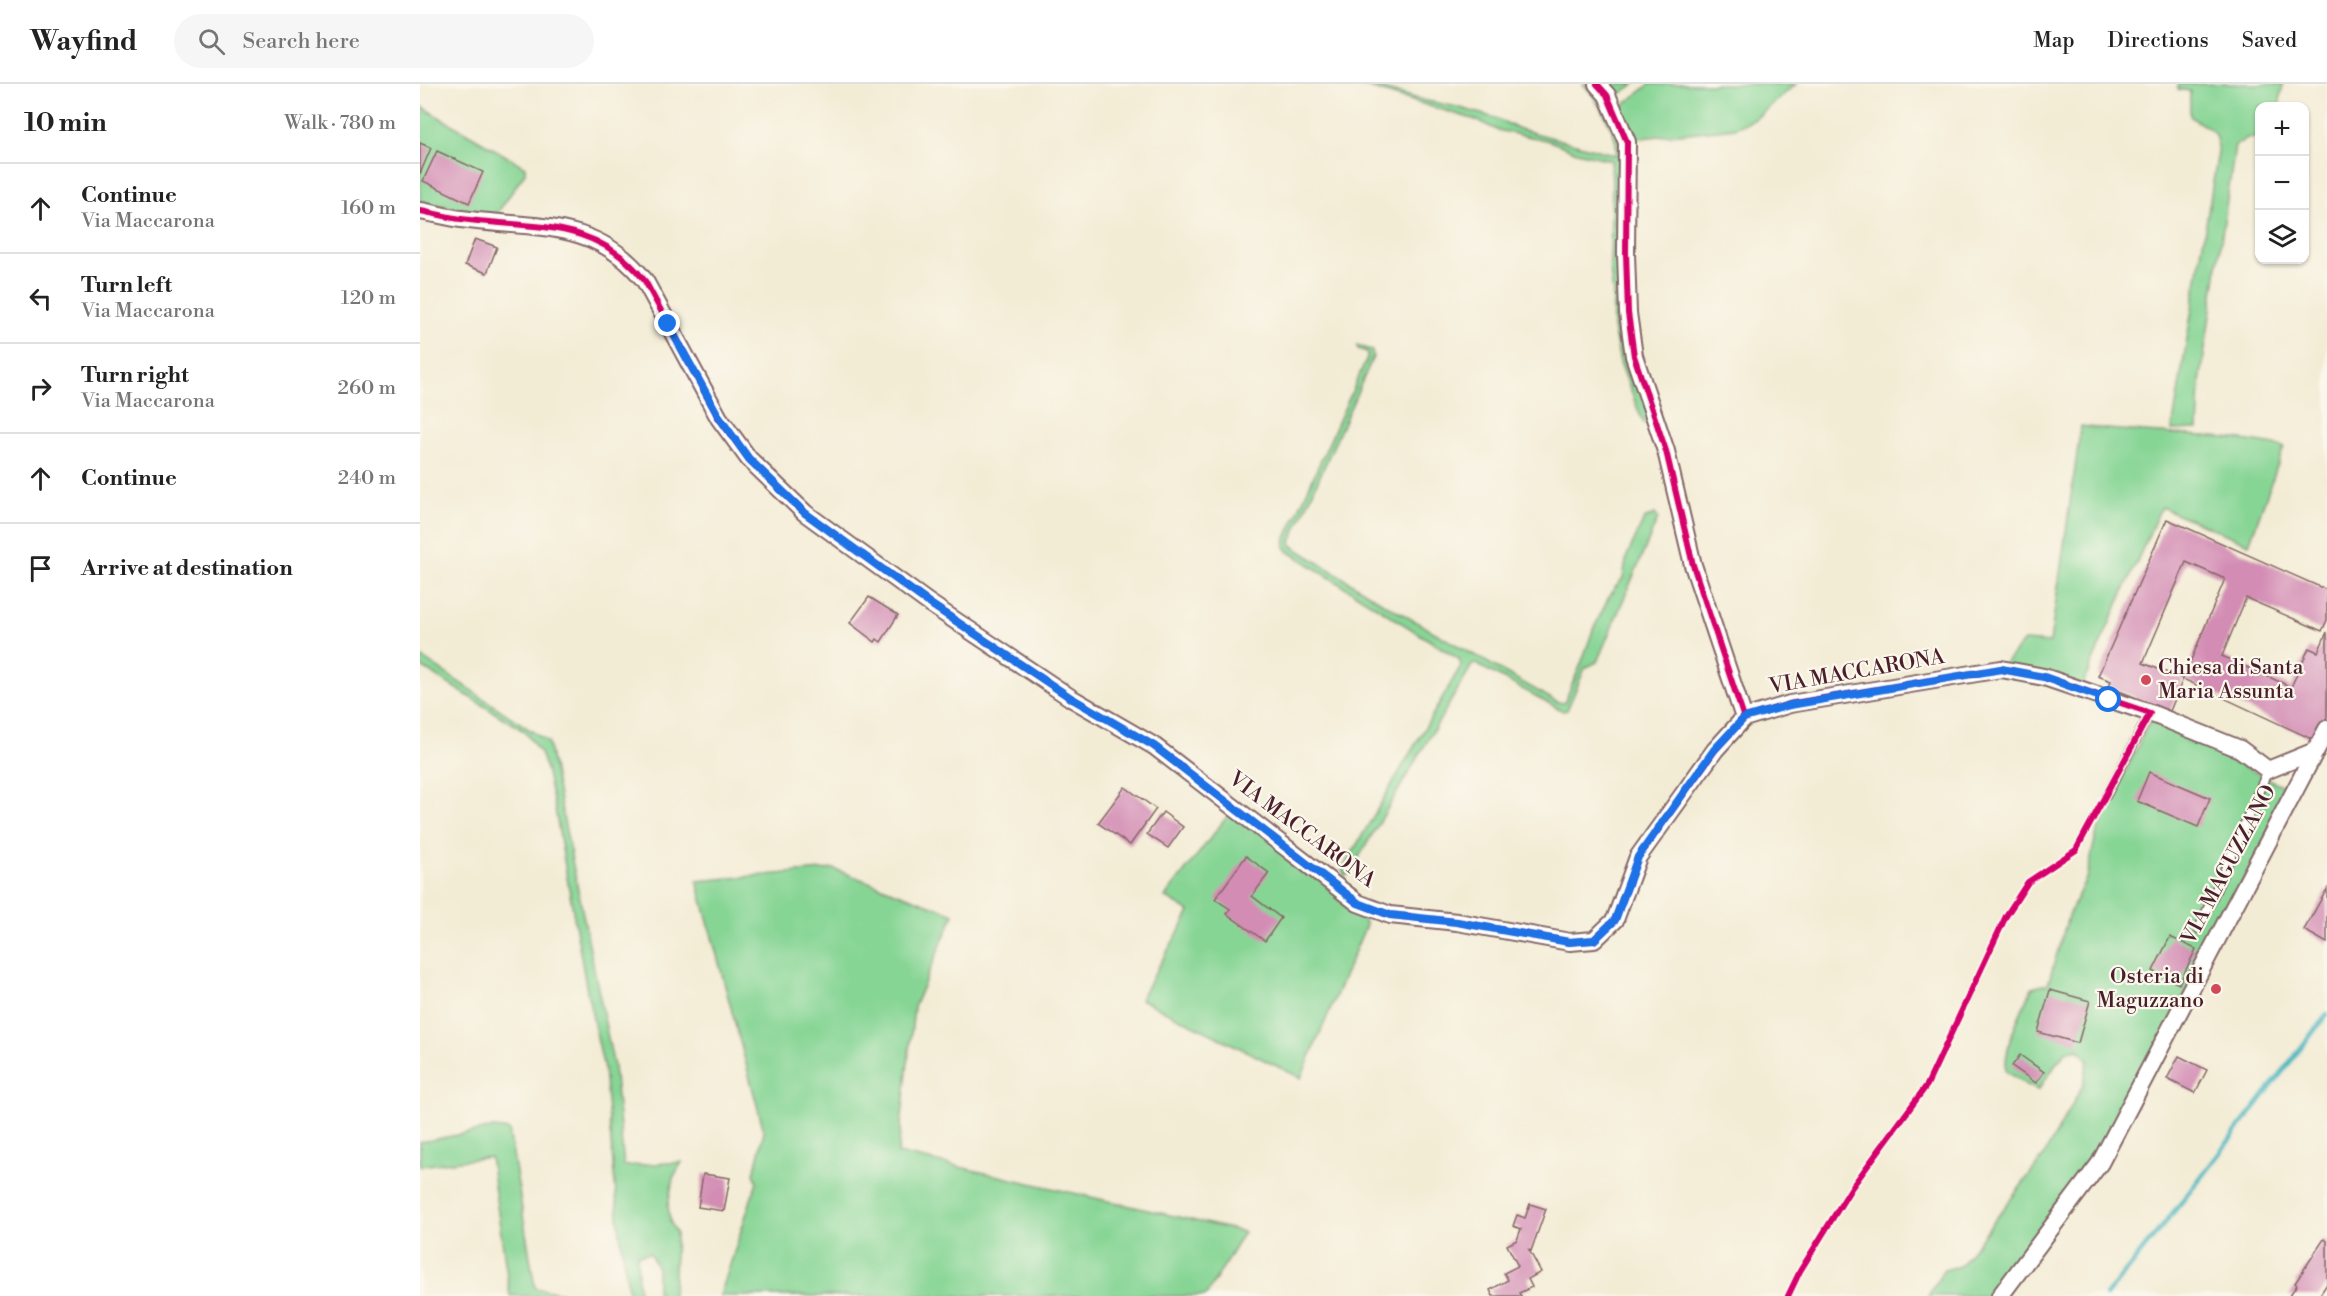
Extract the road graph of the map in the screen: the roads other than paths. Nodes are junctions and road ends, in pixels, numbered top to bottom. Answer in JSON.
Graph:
{"nodes":[{"id":1,"x":1597,"y":84,"type":"edge"},
{"id":2,"x":420,"y":211,"type":"edge"},
{"id":3,"x":2150,"y":713,"type":"junction"},
{"id":4,"x":1744,"y":718,"type":"junction"},
{"id":5,"x":2327,"y":729,"type":"edge"},
{"id":6,"x":2315,"y":751,"type":"junction"},
{"id":7,"x":2268,"y":771,"type":"junction"},
{"id":8,"x":2106,"y":796,"type":"dead end"},
{"id":9,"x":2199,"y":929,"type":"dead end"},
{"id":10,"x":2000,"y":1296,"type":"edge"}],
"edges":[{"from":1,"to":4,"type":"street"},
{"from":2,"to":4,"type":"street","name":"VIA MACCARONA"},
{"from":3,"to":4,"type":"street","name":"VIA MACCARONA"},
{"from":3,"to":7,"type":"street","name":"VIA MACCARONA"},
{"from":3,"to":8,"type":"lane"},
{"from":5,"to":6,"type":"street","name":"VIA MAGUZZANO"},
{"from":6,"to":7,"type":"street"},
{"from":6,"to":10,"type":"street","name":"VIA MAGUZZANO"},
{"from":7,"to":9,"type":"lane"}]}
